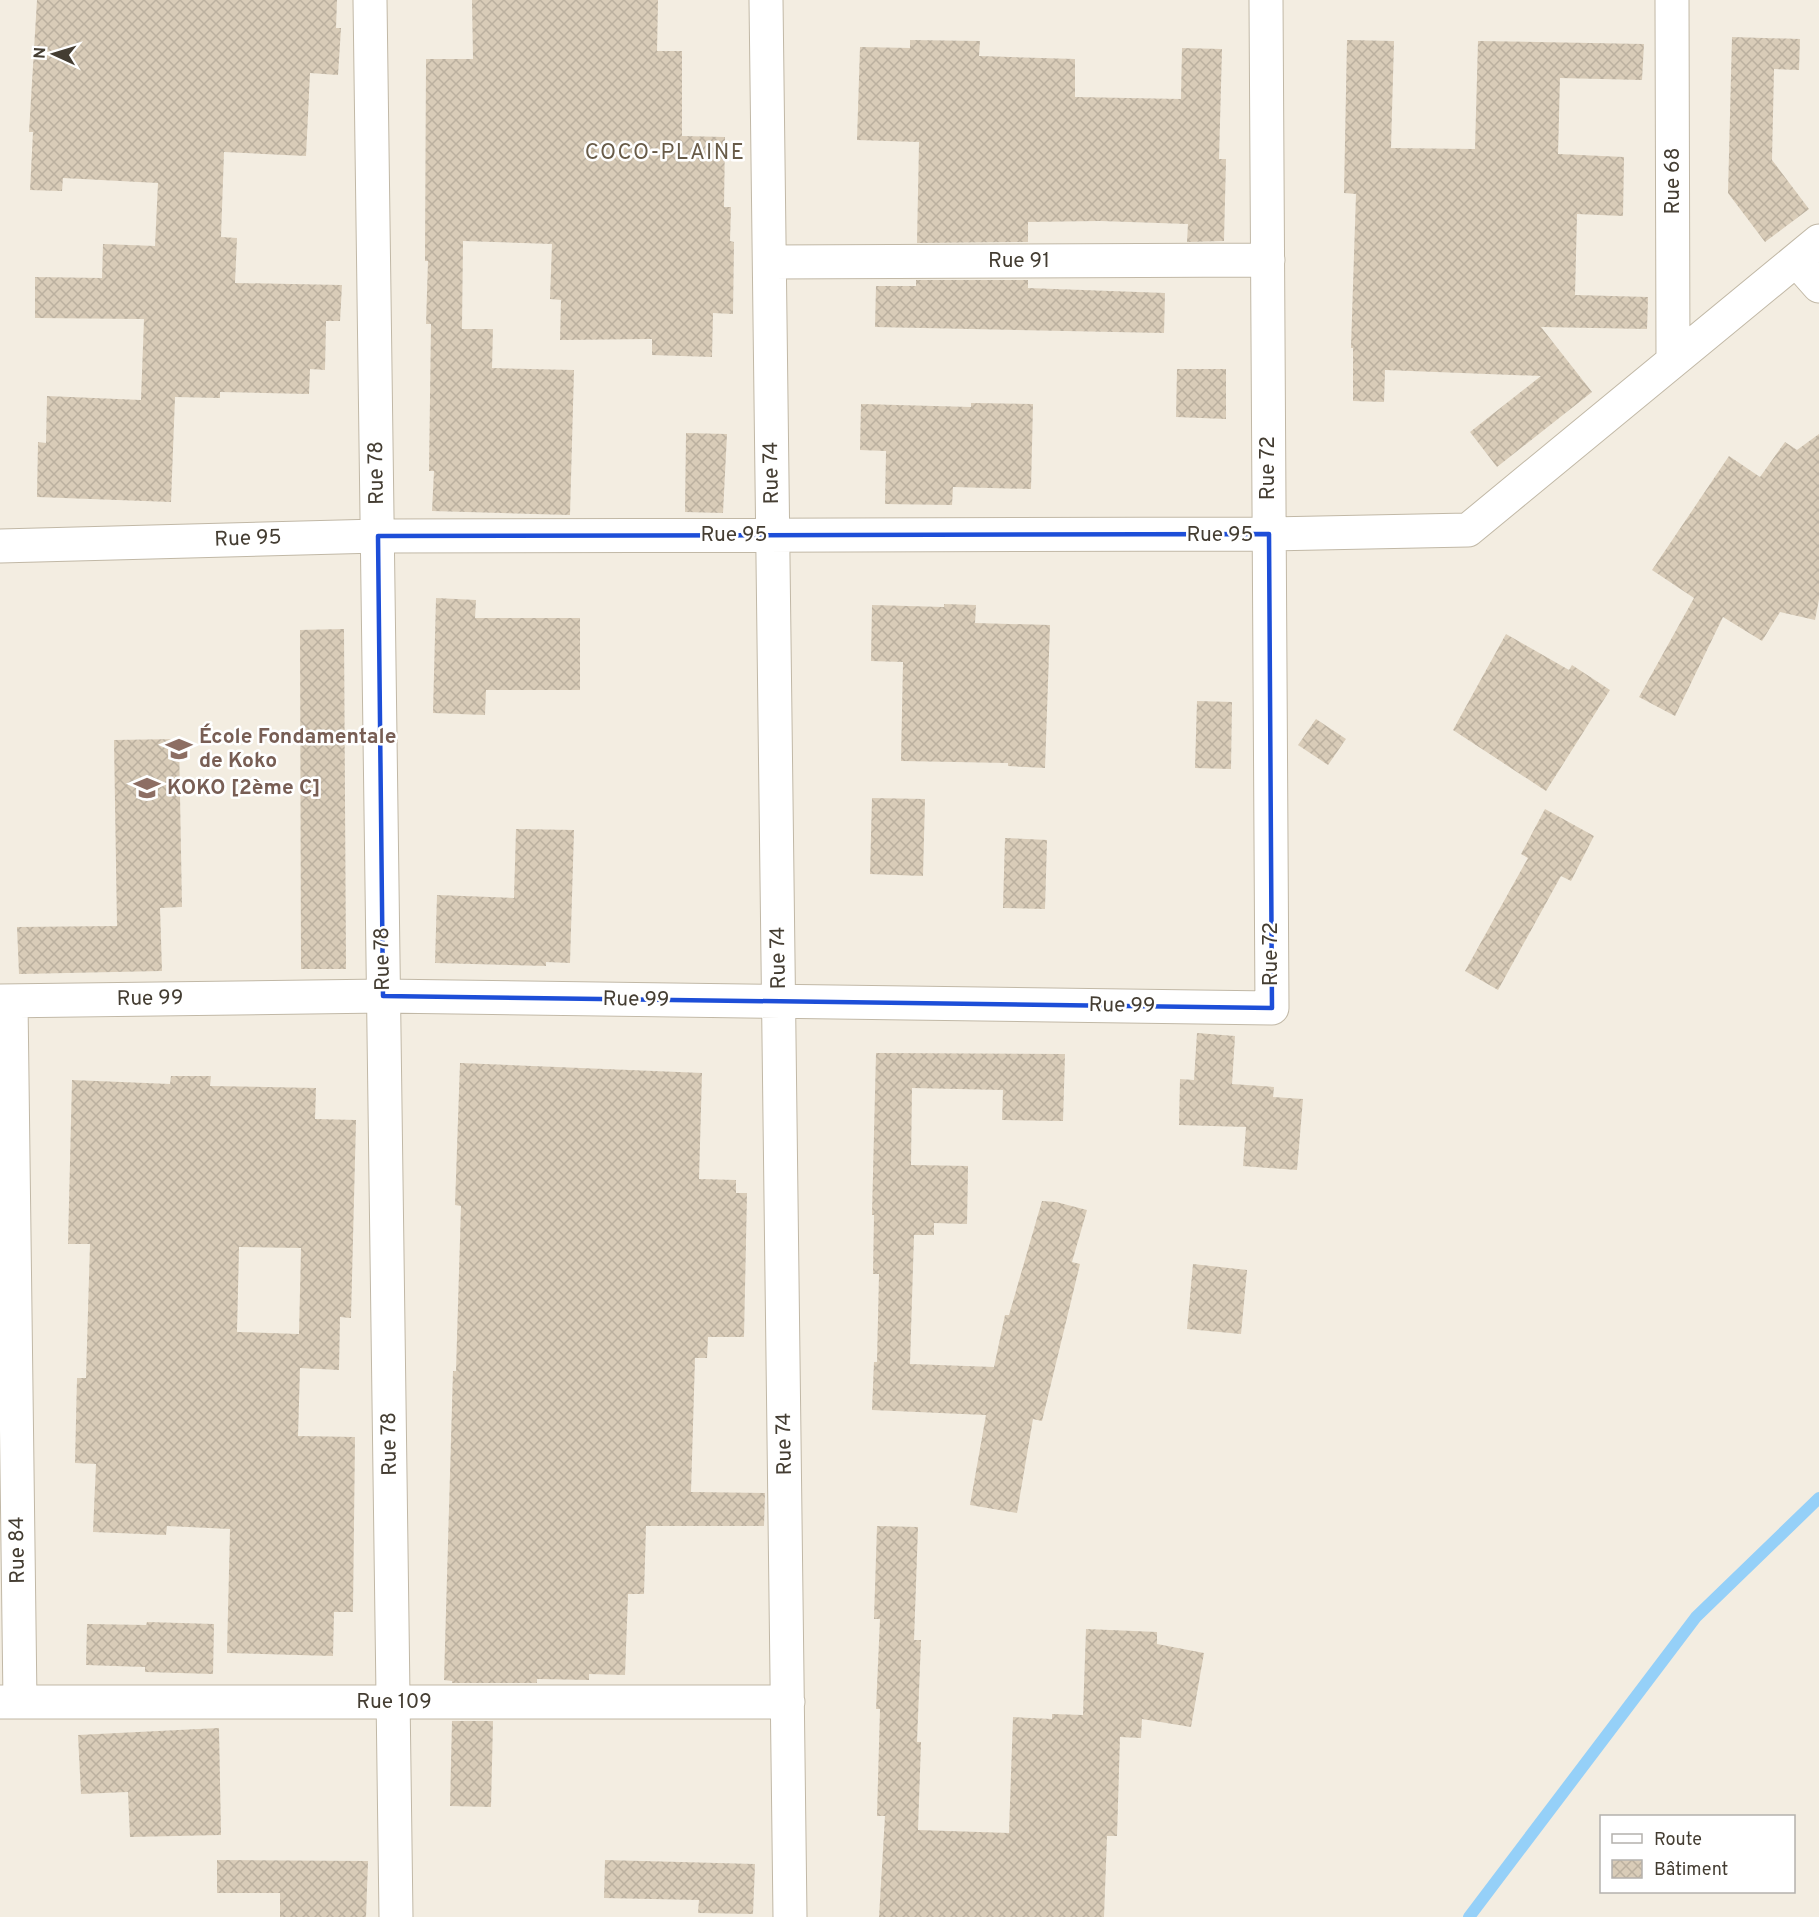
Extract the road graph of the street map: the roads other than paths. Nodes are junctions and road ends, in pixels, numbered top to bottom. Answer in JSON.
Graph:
{"nodes":[{"id":1,"x":370,"y":0,"type":"edge"},
{"id":2,"x":766,"y":0,"type":"edge"},
{"id":3,"x":1266,"y":0,"type":"edge"},
{"id":4,"x":1672,"y":0,"type":"edge"},
{"id":5,"x":1808,"y":250,"type":"edge"},
{"id":6,"x":1268,"y":260,"type":"junction"},
{"id":7,"x":770,"y":262,"type":"junction"},
{"id":8,"x":1819,"y":286,"type":"edge"},
{"id":9,"x":1673,"y":361,"type":"junction"},
{"id":10,"x":1269,"y":534,"type":"junction"},
{"id":11,"x":773,"y":535,"type":"junction"},
{"id":12,"x":378,"y":536,"type":"junction"},
{"id":13,"x":0,"y":546,"type":"edge"},
{"id":14,"x":383,"y":996,"type":"junction"},
{"id":15,"x":6,"y":1001,"type":"edge"},
{"id":16,"x":779,"y":1001,"type":"junction"},
{"id":17,"x":1272,"y":1008,"type":"joint"},
{"id":18,"x":10,"y":1702,"type":"edge"},
{"id":19,"x":393,"y":1702,"type":"junction"},
{"id":20,"x":788,"y":1702,"type":"junction"},
{"id":21,"x":396,"y":1917,"type":"edge"},
{"id":22,"x":790,"y":1917,"type":"edge"}],
"edges":[{"from":1,"to":12,"type":"street","name":"Rue 78"},
{"from":2,"to":7,"type":"street","name":"Rue 74"},
{"from":3,"to":6,"type":"street","name":"Rue 72"},
{"from":4,"to":9,"type":"street","name":"Rue 68"},
{"from":5,"to":8,"type":"street"},
{"from":5,"to":9,"type":"street"},
{"from":6,"to":7,"type":"street","name":"Rue 91"},
{"from":6,"to":10,"type":"street","name":"Rue 72"},
{"from":7,"to":11,"type":"street","name":"Rue 74"},
{"from":9,"to":10,"type":"street","name":"Rue 95"},
{"from":10,"to":11,"type":"street","name":"Rue 95"},
{"from":10,"to":17,"type":"street","name":"Rue 72"},
{"from":11,"to":12,"type":"street","name":"Rue 95"},
{"from":11,"to":16,"type":"street","name":"Rue 74"},
{"from":12,"to":13,"type":"street","name":"Rue 95"},
{"from":12,"to":14,"type":"street","name":"Rue 78"},
{"from":14,"to":15,"type":"street","name":"Rue 99"},
{"from":14,"to":16,"type":"street","name":"Rue 99"},
{"from":14,"to":19,"type":"street","name":"Rue 78"},
{"from":15,"to":18,"type":"street","name":"Rue 84"},
{"from":16,"to":17,"type":"street","name":"Rue 99"},
{"from":16,"to":20,"type":"street","name":"Rue 74"},
{"from":18,"to":19,"type":"street","name":"Rue 109"},
{"from":19,"to":20,"type":"street","name":"Rue 109"},
{"from":19,"to":21,"type":"street","name":"Rue 78"},
{"from":20,"to":22,"type":"street","name":"Rue 74"}]}
